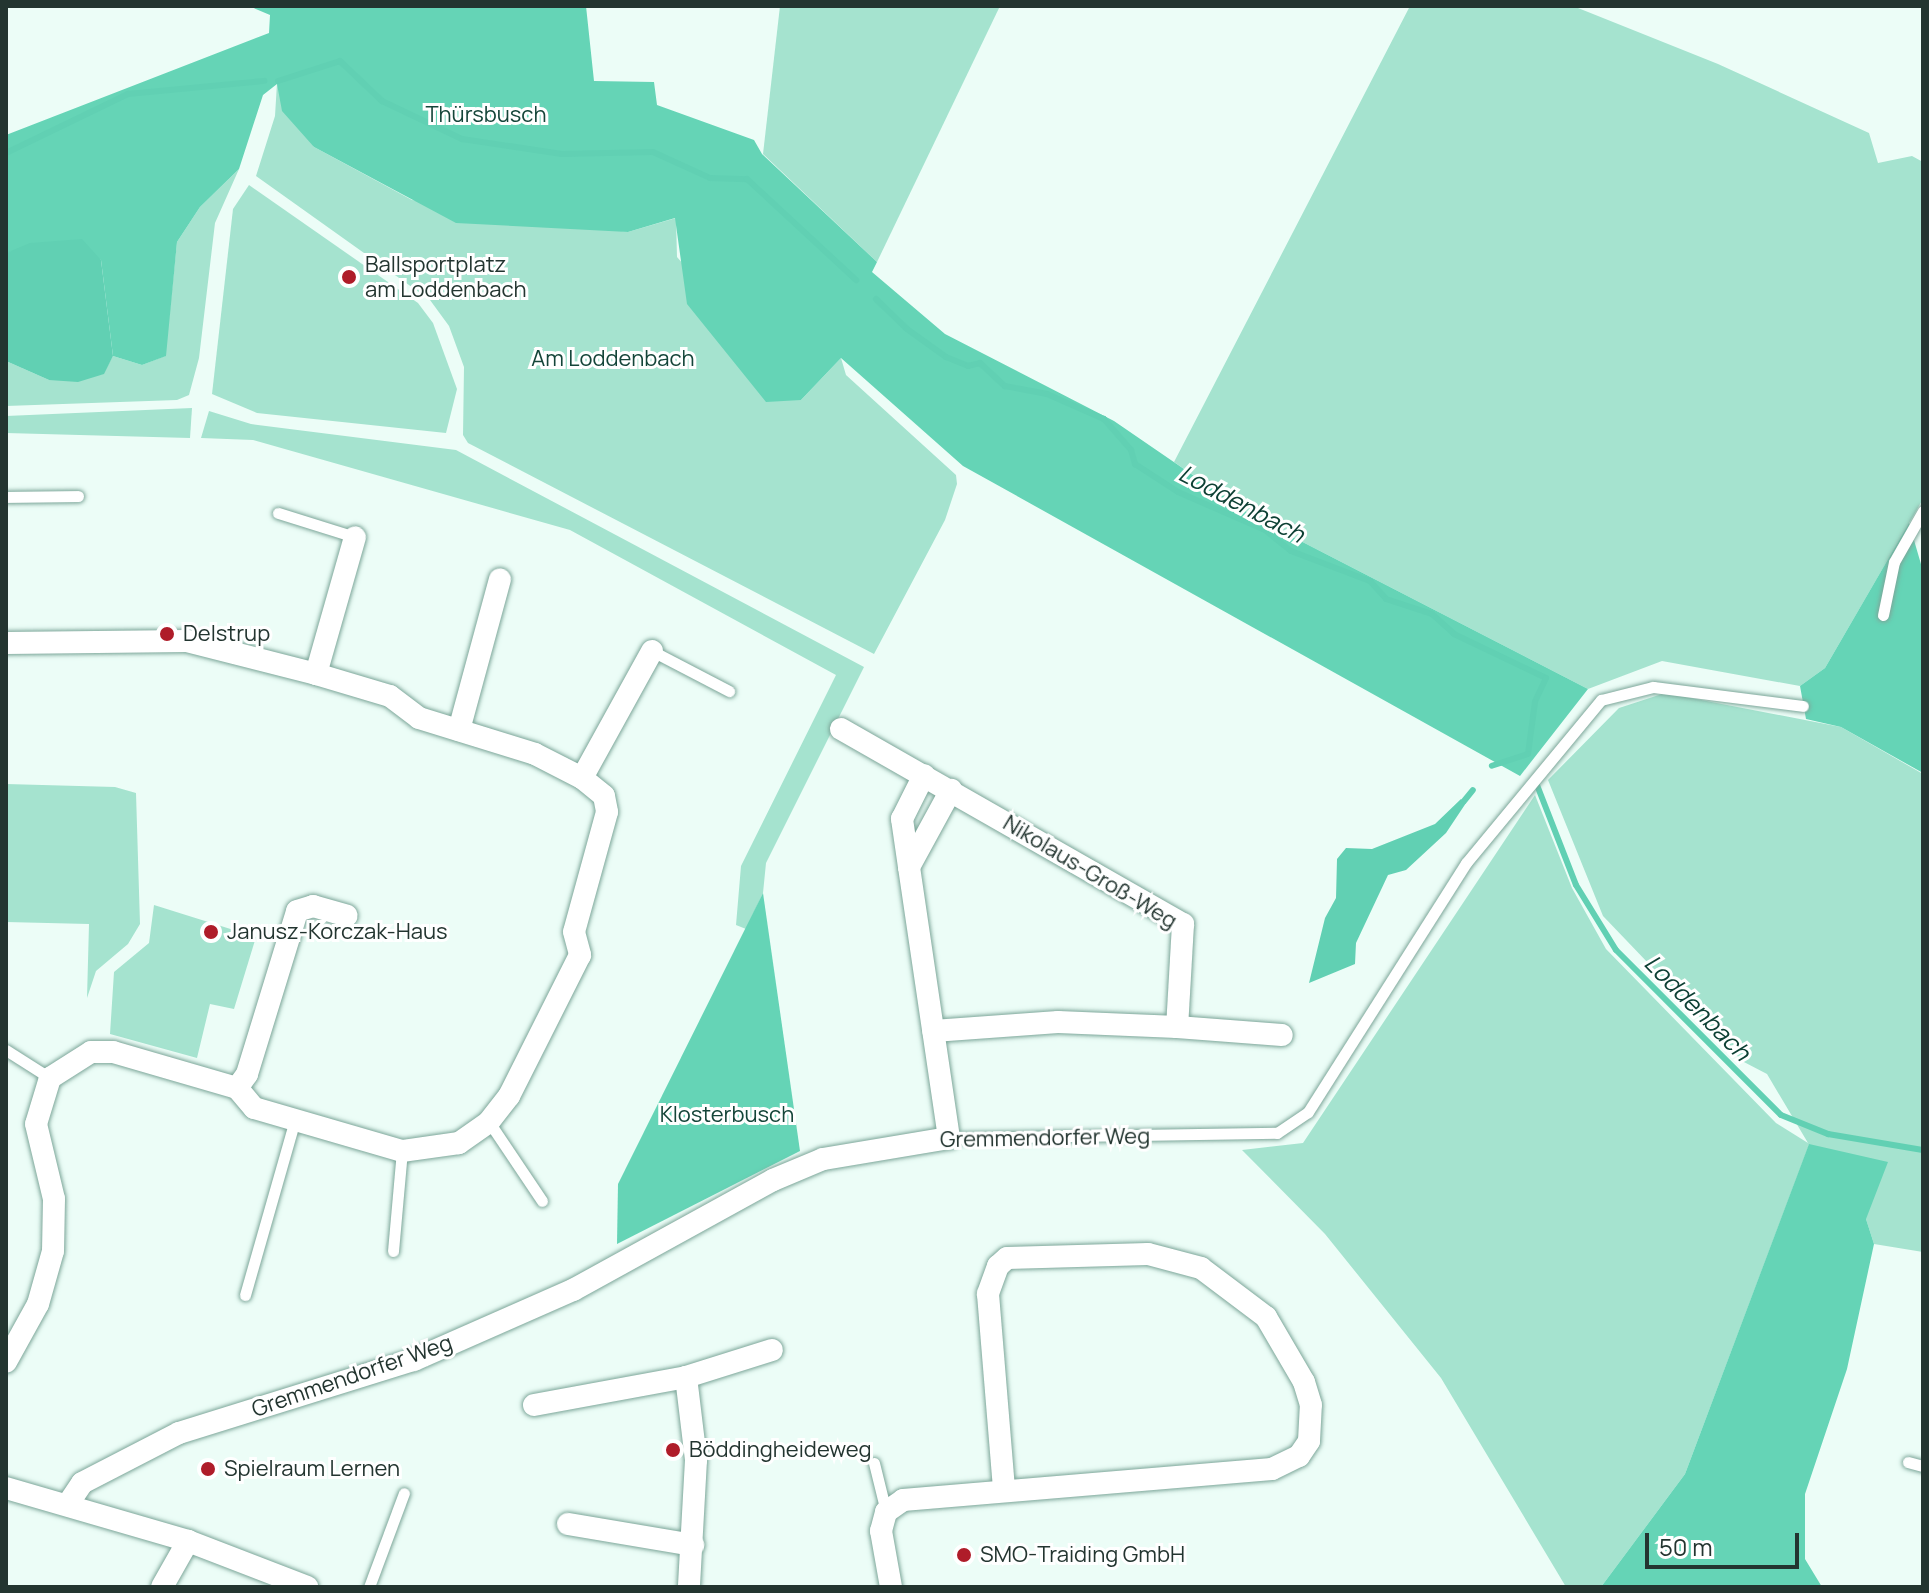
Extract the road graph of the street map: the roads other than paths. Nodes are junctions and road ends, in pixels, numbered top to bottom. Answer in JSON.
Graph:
{"nodes":[{"id":1,"x":78,"y":496,"type":"dead end"},
{"id":2,"x":6,"y":497,"type":"edge"},
{"id":3,"x":1923,"y":511,"type":"edge"},
{"id":4,"x":278,"y":513,"type":"dead end"},
{"id":5,"x":355,"y":537,"type":"joint"},
{"id":6,"x":500,"y":579,"type":"dead end"},
{"id":7,"x":1883,"y":615,"type":"dead end"},
{"id":8,"x":6,"y":643,"type":"edge"},
{"id":9,"x":652,"y":651,"type":"joint"},
{"id":10,"x":316,"y":674,"type":"junction"},
{"id":11,"x":729,"y":691,"type":"dead end"},
{"id":12,"x":1803,"y":706,"type":"dead end"},
{"id":13,"x":841,"y":729,"type":"dead end"},
{"id":14,"x":459,"y":730,"type":"junction"},
{"id":15,"x":924,"y":775,"type":"junction"},
{"id":16,"x":582,"y":778,"type":"junction"},
{"id":17,"x":951,"y":790,"type":"junction"},
{"id":18,"x":909,"y":867,"type":"junction"},
{"id":19,"x":347,"y":916,"type":"dead end"},
{"id":20,"x":1177,"y":1027,"type":"junction"},
{"id":21,"x":933,"y":1031,"type":"junction"},
{"id":22,"x":1282,"y":1035,"type":"dead end"},
{"id":23,"x":6,"y":1050,"type":"edge"},
{"id":24,"x":50,"y":1078,"type":"junction"},
{"id":25,"x":237,"y":1088,"type":"junction"},
{"id":26,"x":295,"y":1120,"type":"junction"},
{"id":27,"x":489,"y":1122,"type":"junction"},
{"id":28,"x":949,"y":1138,"type":"junction"},
{"id":29,"x":402,"y":1151,"type":"junction"},
{"id":30,"x":542,"y":1201,"type":"dead end"},
{"id":31,"x":393,"y":1251,"type":"dead end"},
{"id":32,"x":245,"y":1295,"type":"dead end"},
{"id":33,"x":772,"y":1350,"type":"dead end"},
{"id":34,"x":6,"y":1362,"type":"edge"},
{"id":35,"x":686,"y":1377,"type":"junction"},
{"id":36,"x":534,"y":1405,"type":"dead end"},
{"id":37,"x":1908,"y":1462,"type":"dead end"},
{"id":38,"x":874,"y":1463,"type":"dead end"},
{"id":39,"x":1923,"y":1466,"type":"edge"},
{"id":40,"x":6,"y":1488,"type":"edge"},
{"id":41,"x":1004,"y":1489,"type":"junction"},
{"id":42,"x":404,"y":1493,"type":"dead end"},
{"id":43,"x":68,"y":1504,"type":"junction"},
{"id":44,"x":886,"y":1512,"type":"junction"},
{"id":45,"x":568,"y":1524,"type":"dead end"},
{"id":46,"x":188,"y":1541,"type":"junction"},
{"id":47,"x":693,"y":1545,"type":"junction"},
{"id":48,"x":162,"y":1587,"type":"edge"},
{"id":49,"x":307,"y":1587,"type":"edge"},
{"id":50,"x":369,"y":1587,"type":"edge"},
{"id":51,"x":689,"y":1587,"type":"edge"},
{"id":52,"x":891,"y":1587,"type":"edge"}],
"edges":[{"from":1,"to":2,"type":"lane"},
{"from":3,"to":7,"type":"lane"},
{"from":4,"to":5,"type":"lane"},
{"from":5,"to":10,"type":"street"},
{"from":6,"to":14,"type":"street"},
{"from":8,"to":10,"type":"street"},
{"from":9,"to":11,"type":"lane"},
{"from":9,"to":16,"type":"street"},
{"from":10,"to":14,"type":"street"},
{"from":12,"to":28,"type":"lane","name":"Gremmendorfer Weg"},
{"from":13,"to":15,"type":"street","name":"Nikolaus-Groß-Weg"},
{"from":14,"to":16,"type":"street"},
{"from":15,"to":17,"type":"street","name":"Nikolaus-Groß-Weg"},
{"from":15,"to":18,"type":"street"},
{"from":16,"to":27,"type":"street"},
{"from":17,"to":18,"type":"street"},
{"from":17,"to":20,"type":"street","name":"Nikolaus-Groß-Weg"},
{"from":18,"to":21,"type":"street"},
{"from":19,"to":25,"type":"street"},
{"from":20,"to":21,"type":"street"},
{"from":20,"to":22,"type":"street"},
{"from":21,"to":28,"type":"street"},
{"from":23,"to":24,"type":"lane"},
{"from":24,"to":25,"type":"street"},
{"from":24,"to":34,"type":"street"},
{"from":25,"to":26,"type":"street"},
{"from":26,"to":29,"type":"street"},
{"from":26,"to":32,"type":"lane"},
{"from":27,"to":29,"type":"street"},
{"from":27,"to":30,"type":"lane"},
{"from":28,"to":43,"type":"street","name":"Gremmendorfer Weg"},
{"from":29,"to":31,"type":"lane"},
{"from":33,"to":35,"type":"street"},
{"from":35,"to":36,"type":"street"},
{"from":35,"to":47,"type":"street"},
{"from":37,"to":39,"type":"lane"},
{"from":38,"to":44,"type":"lane"},
{"from":40,"to":43,"type":"street"},
{"from":41,"to":41,"type":"street"},
{"from":41,"to":44,"type":"street"},
{"from":42,"to":50,"type":"lane"},
{"from":43,"to":46,"type":"street"},
{"from":44,"to":52,"type":"street"},
{"from":45,"to":47,"type":"street"},
{"from":46,"to":48,"type":"street"},
{"from":46,"to":49,"type":"street"},
{"from":47,"to":51,"type":"street"}]}
